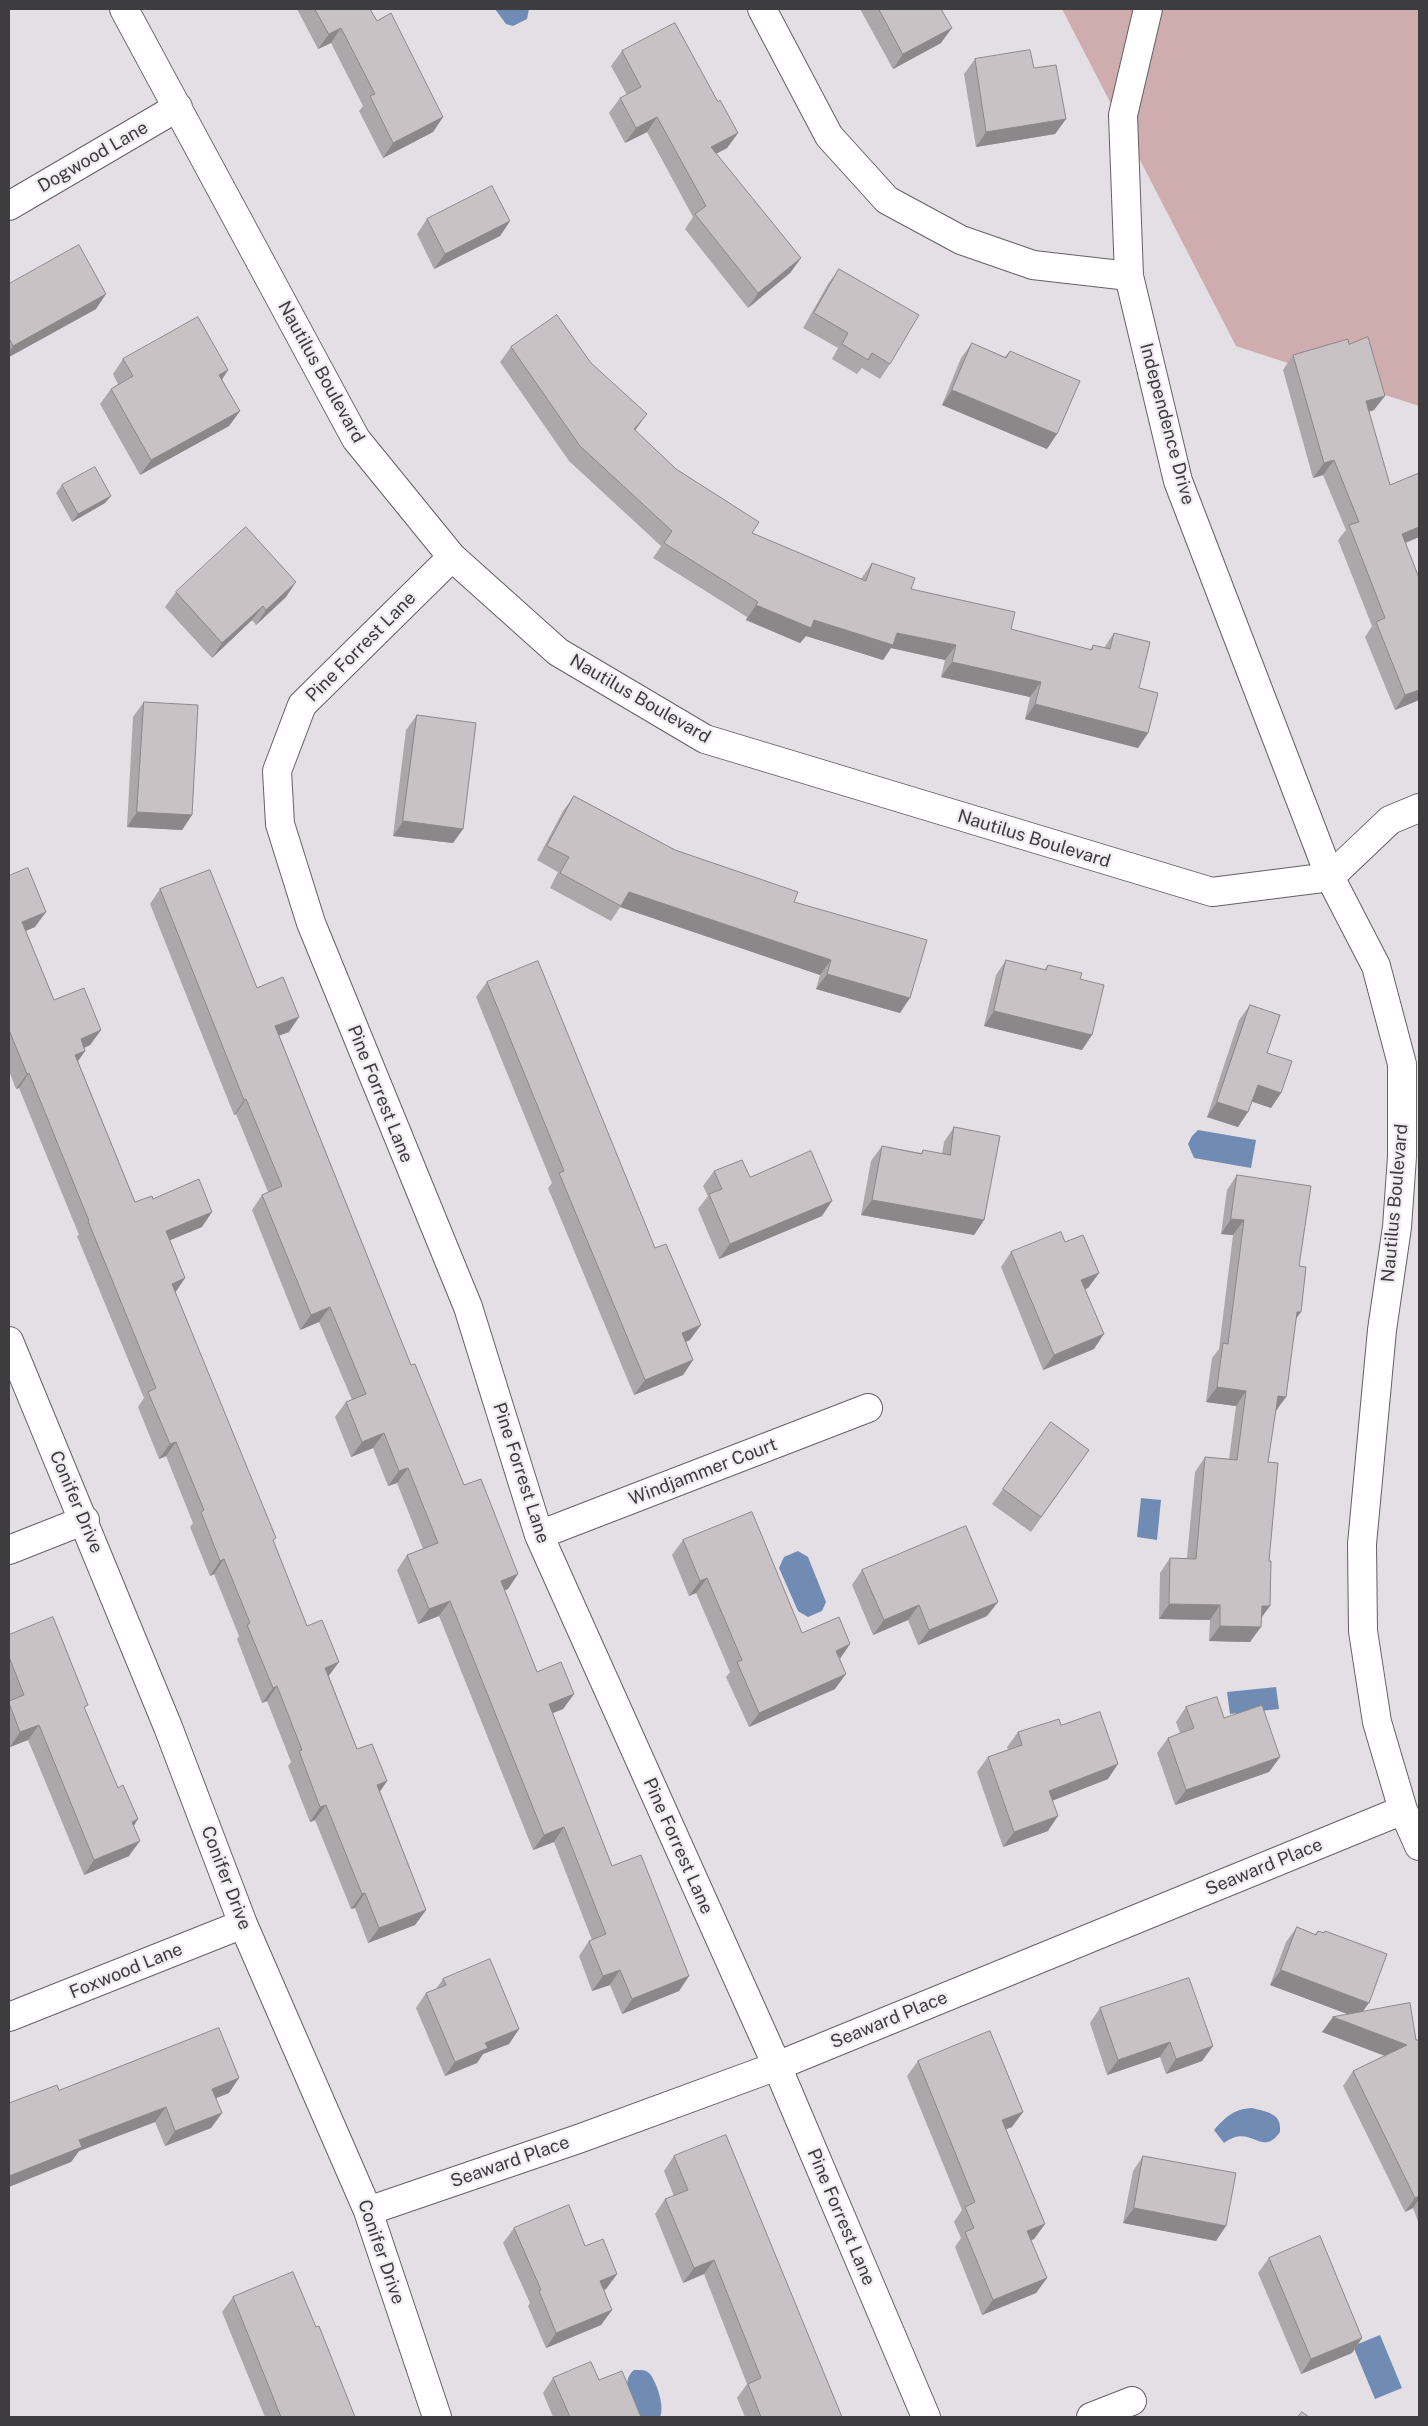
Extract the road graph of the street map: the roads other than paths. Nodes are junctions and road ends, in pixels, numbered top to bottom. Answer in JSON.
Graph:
{"nodes":[{"id":1,"x":124,"y":9,"type":"edge"},
{"id":2,"x":762,"y":9,"type":"edge"},
{"id":3,"x":1148,"y":9,"type":"edge"},
{"id":4,"x":178,"y":108,"type":"junction"},
{"id":5,"x":9,"y":206,"type":"edge"},
{"id":6,"x":1129,"y":276,"type":"junction"},
{"id":7,"x":452,"y":557,"type":"junction"},
{"id":8,"x":1419,"y":808,"type":"edge"},
{"id":9,"x":1330,"y":877,"type":"junction"},
{"id":10,"x":9,"y":1341,"type":"edge"},
{"id":11,"x":868,"y":1408,"type":"dead end"},
{"id":12,"x":85,"y":1520,"type":"junction"},
{"id":13,"x":539,"y":1535,"type":"junction"},
{"id":14,"x":9,"y":1550,"type":"edge"},
{"id":15,"x":1403,"y":1810,"type":"junction"},
{"id":16,"x":1419,"y":1846,"type":"edge"},
{"id":17,"x":243,"y":1924,"type":"junction"},
{"id":18,"x":9,"y":2017,"type":"edge"},
{"id":19,"x":777,"y":2066,"type":"junction"},
{"id":20,"x":368,"y":2211,"type":"junction"},
{"id":21,"x":1132,"y":2401,"type":"dead end"},
{"id":22,"x":437,"y":2417,"type":"edge"},
{"id":23,"x":926,"y":2417,"type":"edge"},
{"id":24,"x":1091,"y":2417,"type":"edge"}],
"edges":[{"from":1,"to":4,"type":"street","name":"Nautilus Boulevard"},
{"from":2,"to":6,"type":"street"},
{"from":3,"to":6,"type":"street","name":"Independence Drive"},
{"from":4,"to":5,"type":"street","name":"Dogwood Lane"},
{"from":4,"to":7,"type":"street","name":"Nautilus Boulevard"},
{"from":6,"to":9,"type":"street","name":"Independence Drive"},
{"from":7,"to":9,"type":"street","name":"Nautilus Boulevard"},
{"from":7,"to":13,"type":"street","name":"Pine Forrest Lane"},
{"from":8,"to":9,"type":"street"},
{"from":9,"to":15,"type":"street","name":"Nautilus Boulevard"},
{"from":10,"to":12,"type":"street","name":"Conifer Drive"},
{"from":11,"to":13,"type":"street","name":"Windjammer Court"},
{"from":12,"to":14,"type":"street"},
{"from":12,"to":17,"type":"street","name":"Conifer Drive"},
{"from":13,"to":19,"type":"street","name":"Pine Forrest Lane"},
{"from":15,"to":16,"type":"street","name":"Nautilus Boulevard"},
{"from":15,"to":19,"type":"street","name":"Seaward Place"},
{"from":17,"to":18,"type":"street","name":"Foxwood Lane"},
{"from":17,"to":20,"type":"street","name":"Conifer Drive"},
{"from":19,"to":20,"type":"street","name":"Seaward Place"},
{"from":19,"to":23,"type":"street","name":"Pine Forrest Lane"},
{"from":20,"to":22,"type":"street","name":"Conifer Drive"},
{"from":21,"to":24,"type":"street"}]}
